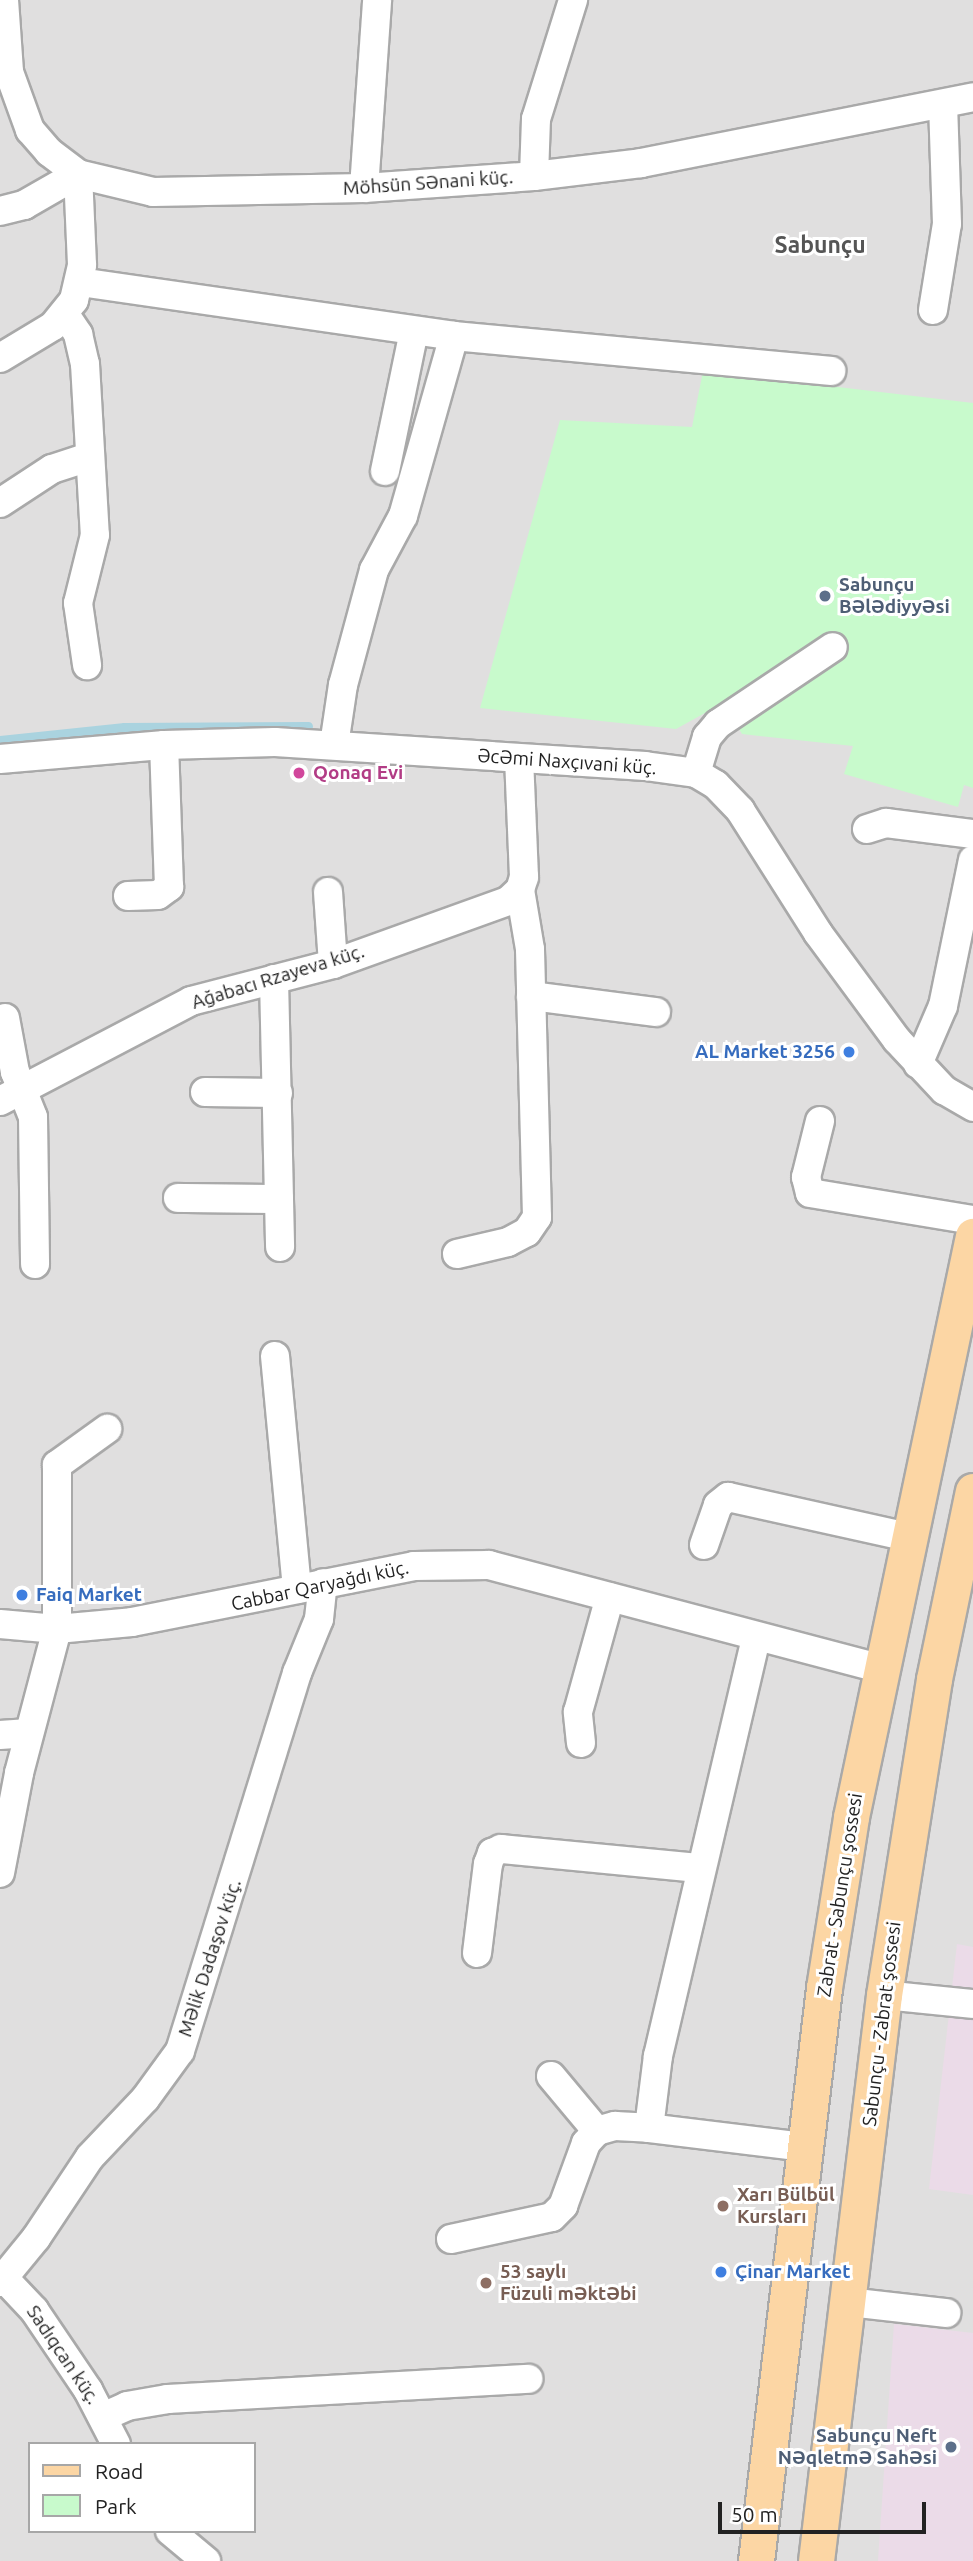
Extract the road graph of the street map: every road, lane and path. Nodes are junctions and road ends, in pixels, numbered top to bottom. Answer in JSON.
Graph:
{"nodes":[{"id":1,"x":4,"y":0,"type":"edge"},
{"id":2,"x":377,"y":0,"type":"edge"},
{"id":3,"x":572,"y":0,"type":"edge"},
{"id":4,"x":973,"y":97,"type":"edge"},
{"id":5,"x":943,"y":104,"type":"junction"},
{"id":6,"x":78,"y":174,"type":"junction"},
{"id":7,"x":534,"y":176,"type":"junction"},
{"id":8,"x":364,"y":188,"type":"junction"},
{"id":9,"x":961,"y":192,"type":"edge"},
{"id":10,"x":0,"y":211,"type":"edge"},
{"id":11,"x":80,"y":282,"type":"junction"},
{"id":12,"x":933,"y":310,"type":"dead end"},
{"id":13,"x":65,"y":316,"type":"junction"},
{"id":14,"x":414,"y":331,"type":"junction"},
{"id":15,"x":454,"y":336,"type":"junction"},
{"id":16,"x":0,"y":358,"type":"edge"},
{"id":17,"x":831,"y":371,"type":"dead end"},
{"id":18,"x":90,"y":457,"type":"junction"},
{"id":19,"x":385,"y":471,"type":"dead end"},
{"id":20,"x":0,"y":503,"type":"edge"},
{"id":21,"x":833,"y":647,"type":"dead end"},
{"id":22,"x":88,"y":665,"type":"dead end"},
{"id":23,"x":164,"y":745,"type":"junction"},
{"id":24,"x":334,"y":745,"type":"junction"},
{"id":25,"x":0,"y":759,"type":"edge"},
{"id":26,"x":519,"y":759,"type":"junction"},
{"id":27,"x":696,"y":774,"type":"junction"},
{"id":28,"x":867,"y":829,"type":"dead end"},
{"id":29,"x":973,"y":834,"type":"edge"},
{"id":30,"x":973,"y":860,"type":"edge"},
{"id":31,"x":520,"y":890,"type":"junction"},
{"id":32,"x":328,"y":892,"type":"dead end"},
{"id":33,"x":128,"y":896,"type":"dead end"},
{"id":34,"x":333,"y":964,"type":"junction"},
{"id":35,"x":274,"y":979,"type":"junction"},
{"id":36,"x":531,"y":996,"type":"junction"},
{"id":37,"x":656,"y":1012,"type":"dead end"},
{"id":38,"x":5,"y":1018,"type":"dead end"},
{"id":39,"x":918,"y":1064,"type":"junction"},
{"id":40,"x":205,"y":1092,"type":"dead end"},
{"id":41,"x":278,"y":1093,"type":"junction"},
{"id":42,"x":12,"y":1096,"type":"edge"},
{"id":43,"x":973,"y":1107,"type":"edge"},
{"id":44,"x":820,"y":1121,"type":"dead end"},
{"id":45,"x":178,"y":1198,"type":"dead end"},
{"id":46,"x":279,"y":1199,"type":"junction"},
{"id":47,"x":973,"y":1220,"type":"edge"},
{"id":48,"x":973,"y":1236,"type":"edge"},
{"id":49,"x":280,"y":1247,"type":"dead end"},
{"id":50,"x":457,"y":1254,"type":"dead end"},
{"id":51,"x":36,"y":1264,"type":"dead end"},
{"id":52,"x":275,"y":1356,"type":"dead end"},
{"id":53,"x":107,"y":1429,"type":"dead end"},
{"id":54,"x":973,"y":1490,"type":"edge"},
{"id":55,"x":908,"y":1537,"type":"junction"},
{"id":56,"x":704,"y":1545,"type":"dead end"},
{"id":57,"x":310,"y":1586,"type":"junction"},
{"id":58,"x":610,"y":1597,"type":"junction"},
{"id":59,"x":0,"y":1624,"type":"edge"},
{"id":60,"x":57,"y":1629,"type":"junction"},
{"id":61,"x":755,"y":1637,"type":"junction"},
{"id":62,"x":879,"y":1668,"type":"junction"},
{"id":63,"x":29,"y":1733,"type":"junction"},
{"id":64,"x":0,"y":1735,"type":"edge"},
{"id":65,"x":581,"y":1743,"type":"dead end"},
{"id":66,"x":700,"y":1868,"type":"junction"},
{"id":67,"x":0,"y":1873,"type":"edge"},
{"id":68,"x":477,"y":1953,"type":"dead end"},
{"id":69,"x":884,"y":1995,"type":"junction"},
{"id":70,"x":973,"y":2004,"type":"edge"},
{"id":71,"x":551,"y":2076,"type":"dead end"},
{"id":72,"x":649,"y":2128,"type":"junction"},
{"id":73,"x":597,"y":2131,"type":"junction"},
{"id":74,"x":804,"y":2147,"type":"junction"},
{"id":75,"x":451,"y":2239,"type":"dead end"},
{"id":76,"x":2,"y":2278,"type":"edge"},
{"id":77,"x":848,"y":2302,"type":"junction"},
{"id":78,"x":946,"y":2313,"type":"dead end"},
{"id":79,"x":528,"y":2379,"type":"dead end"},
{"id":80,"x":105,"y":2416,"type":"junction"},
{"id":81,"x":116,"y":2442,"type":"edge"},
{"id":82,"x":172,"y":2533,"type":"edge"},
{"id":83,"x":206,"y":2561,"type":"edge"},
{"id":84,"x":756,"y":2561,"type":"edge"},
{"id":85,"x":816,"y":2561,"type":"edge"}],
"edges":[{"from":1,"to":6,"type":"street","name":"Möhsün Sənani küç."},
{"from":2,"to":8,"type":"street"},
{"from":3,"to":7,"type":"street"},
{"from":4,"to":5,"type":"street","name":"Möhsün Sənani küç."},
{"from":5,"to":7,"type":"street","name":"Möhsün Sənani küç."},
{"from":5,"to":9,"type":"street"},
{"from":6,"to":8,"type":"street","name":"Möhsün Sənani küç."},
{"from":6,"to":10,"type":"street"},
{"from":6,"to":11,"type":"street"},
{"from":7,"to":8,"type":"street","name":"Möhsün Sənani küç."},
{"from":9,"to":12,"type":"street"},
{"from":11,"to":13,"type":"street"},
{"from":11,"to":14,"type":"street"},
{"from":13,"to":16,"type":"street"},
{"from":13,"to":18,"type":"street"},
{"from":14,"to":15,"type":"street"},
{"from":14,"to":19,"type":"street"},
{"from":15,"to":17,"type":"street"},
{"from":15,"to":24,"type":"street"},
{"from":18,"to":20,"type":"street"},
{"from":18,"to":22,"type":"street"},
{"from":21,"to":27,"type":"street"},
{"from":23,"to":24,"type":"street","name":"Əcəmi Naxçıvani küç."},
{"from":23,"to":25,"type":"street","name":"Əcəmi Naxçıvani küç."},
{"from":23,"to":33,"type":"street"},
{"from":24,"to":26,"type":"street","name":"Əcəmi Naxçıvani küç."},
{"from":26,"to":27,"type":"street","name":"Əcəmi Naxçıvani küç."},
{"from":26,"to":31,"type":"street"},
{"from":27,"to":39,"type":"street","name":"Əcəmi Naxçıvani küç."},
{"from":28,"to":29,"type":"street"},
{"from":30,"to":39,"type":"street"},
{"from":31,"to":34,"type":"street","name":"Ağabacı Rzayeva küç."},
{"from":31,"to":36,"type":"street"},
{"from":32,"to":34,"type":"street"},
{"from":34,"to":35,"type":"street","name":"Ağabacı Rzayeva küç."},
{"from":35,"to":41,"type":"street"},
{"from":35,"to":42,"type":"street","name":"Ağabacı Rzayeva küç."},
{"from":36,"to":37,"type":"street"},
{"from":36,"to":50,"type":"street"},
{"from":38,"to":42,"type":"street"},
{"from":39,"to":43,"type":"street","name":"Əcəmi Naxçıvani küç."},
{"from":40,"to":41,"type":"street"},
{"from":41,"to":46,"type":"street"},
{"from":42,"to":51,"type":"street"},
{"from":44,"to":47,"type":"street"},
{"from":45,"to":46,"type":"street"},
{"from":46,"to":49,"type":"street"},
{"from":48,"to":55,"type":"main road","name":"Zabrat - Sabunçu şossesi"},
{"from":52,"to":57,"type":"street","name":"Məlik Dadaşov küç."},
{"from":53,"to":60,"type":"street"},
{"from":54,"to":69,"type":"main road","name":"Sabunçu - Zabrat şossesi"},
{"from":55,"to":56,"type":"street"},
{"from":55,"to":62,"type":"main road","name":"Zabrat - Sabunçu şossesi"},
{"from":57,"to":58,"type":"street","name":"Cabbar Qaryağdı küç."},
{"from":57,"to":60,"type":"street","name":"Cabbar Qaryağdı küç."},
{"from":57,"to":76,"type":"street","name":"Məlik Dadaşov küç."},
{"from":58,"to":61,"type":"street","name":"Cabbar Qaryağdı küç."},
{"from":58,"to":65,"type":"street"},
{"from":59,"to":60,"type":"street","name":"Cabbar Qaryağdı küç."},
{"from":60,"to":63,"type":"street"},
{"from":61,"to":62,"type":"street","name":"Cabbar Qaryağdı küç."},
{"from":61,"to":66,"type":"street"},
{"from":62,"to":74,"type":"main road","name":"Zabrat - Sabunçu şossesi"},
{"from":63,"to":64,"type":"street"},
{"from":63,"to":67,"type":"street"},
{"from":66,"to":68,"type":"street"},
{"from":66,"to":72,"type":"street"},
{"from":69,"to":70,"type":"street"},
{"from":69,"to":77,"type":"main road","name":"Sabunçu - Zabrat şossesi"},
{"from":71,"to":73,"type":"street"},
{"from":72,"to":73,"type":"street"},
{"from":72,"to":74,"type":"street"},
{"from":73,"to":75,"type":"street"},
{"from":74,"to":84,"type":"main road","name":"Zabrat - Sabunçu şossesi"},
{"from":76,"to":80,"type":"street","name":"Sadıqcan küç."},
{"from":77,"to":78,"type":"street"},
{"from":77,"to":85,"type":"main road","name":"Sabunçu - Zabrat şossesi"},
{"from":79,"to":80,"type":"street"},
{"from":80,"to":81,"type":"street","name":"Sadıqcan küç."},
{"from":82,"to":83,"type":"street"}]}
